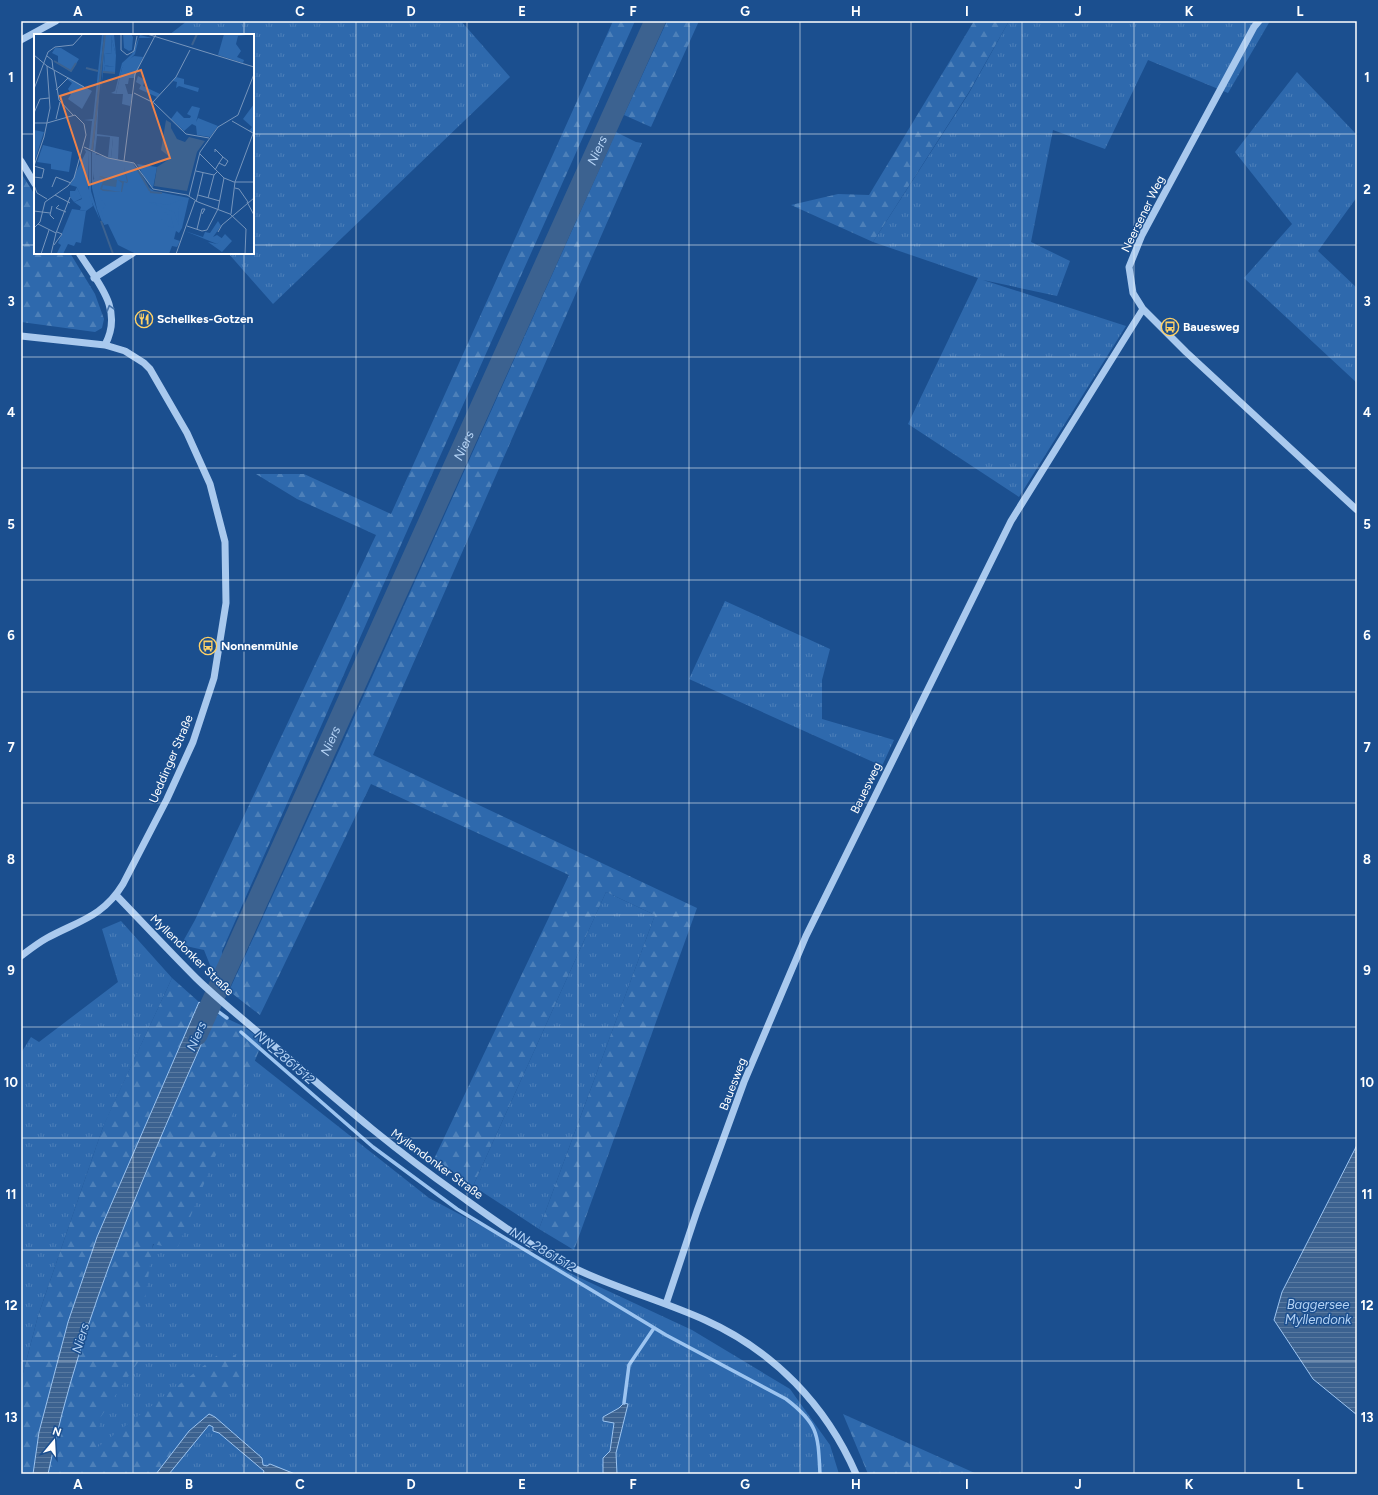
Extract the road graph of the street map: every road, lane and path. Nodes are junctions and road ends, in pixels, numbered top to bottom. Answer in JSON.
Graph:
{"nodes":[{"id":1,"x":56,"y":21,"type":"edge"},
{"id":2,"x":1259,"y":21,"type":"edge"},
{"id":3,"x":21,"y":40,"type":"edge"},
{"id":4,"x":21,"y":161,"type":"edge"},
{"id":5,"x":34,"y":182,"type":"edge"},
{"id":6,"x":80,"y":254,"type":"edge"},
{"id":7,"x":131,"y":254,"type":"edge"},
{"id":8,"x":94,"y":278,"type":"junction"},
{"id":9,"x":1143,"y":309,"type":"junction"},
{"id":10,"x":21,"y":336,"type":"edge"},
{"id":11,"x":105,"y":345,"type":"junction"},
{"id":12,"x":1357,"y":510,"type":"edge"},
{"id":13,"x":116,"y":895,"type":"junction"},
{"id":14,"x":21,"y":956,"type":"edge"},
{"id":15,"x":666,"y":1304,"type":"junction"},
{"id":16,"x":856,"y":1474,"type":"edge"}],
"edges":[{"from":1,"to":3,"type":"street"},
{"from":2,"to":9,"type":"street","name":"Neersener Weg"},
{"from":4,"to":5,"type":"street"},
{"from":6,"to":8,"type":"street"},
{"from":7,"to":8,"type":"street"},
{"from":11,"to":8,"type":"street","one_way":true},
{"from":9,"to":12,"type":"street","name":"Neersener Weg"},
{"from":9,"to":15,"type":"street","name":"Bauesweg"},
{"from":10,"to":11,"type":"street","name":"Ueddinger Straße"},
{"from":11,"to":13,"type":"street","name":"Ueddinger Straße"},
{"from":13,"to":14,"type":"street"},
{"from":13,"to":15,"type":"street","name":"Myllendonker Straße"},
{"from":15,"to":16,"type":"street","name":"Myllendonker Straße"}]}
